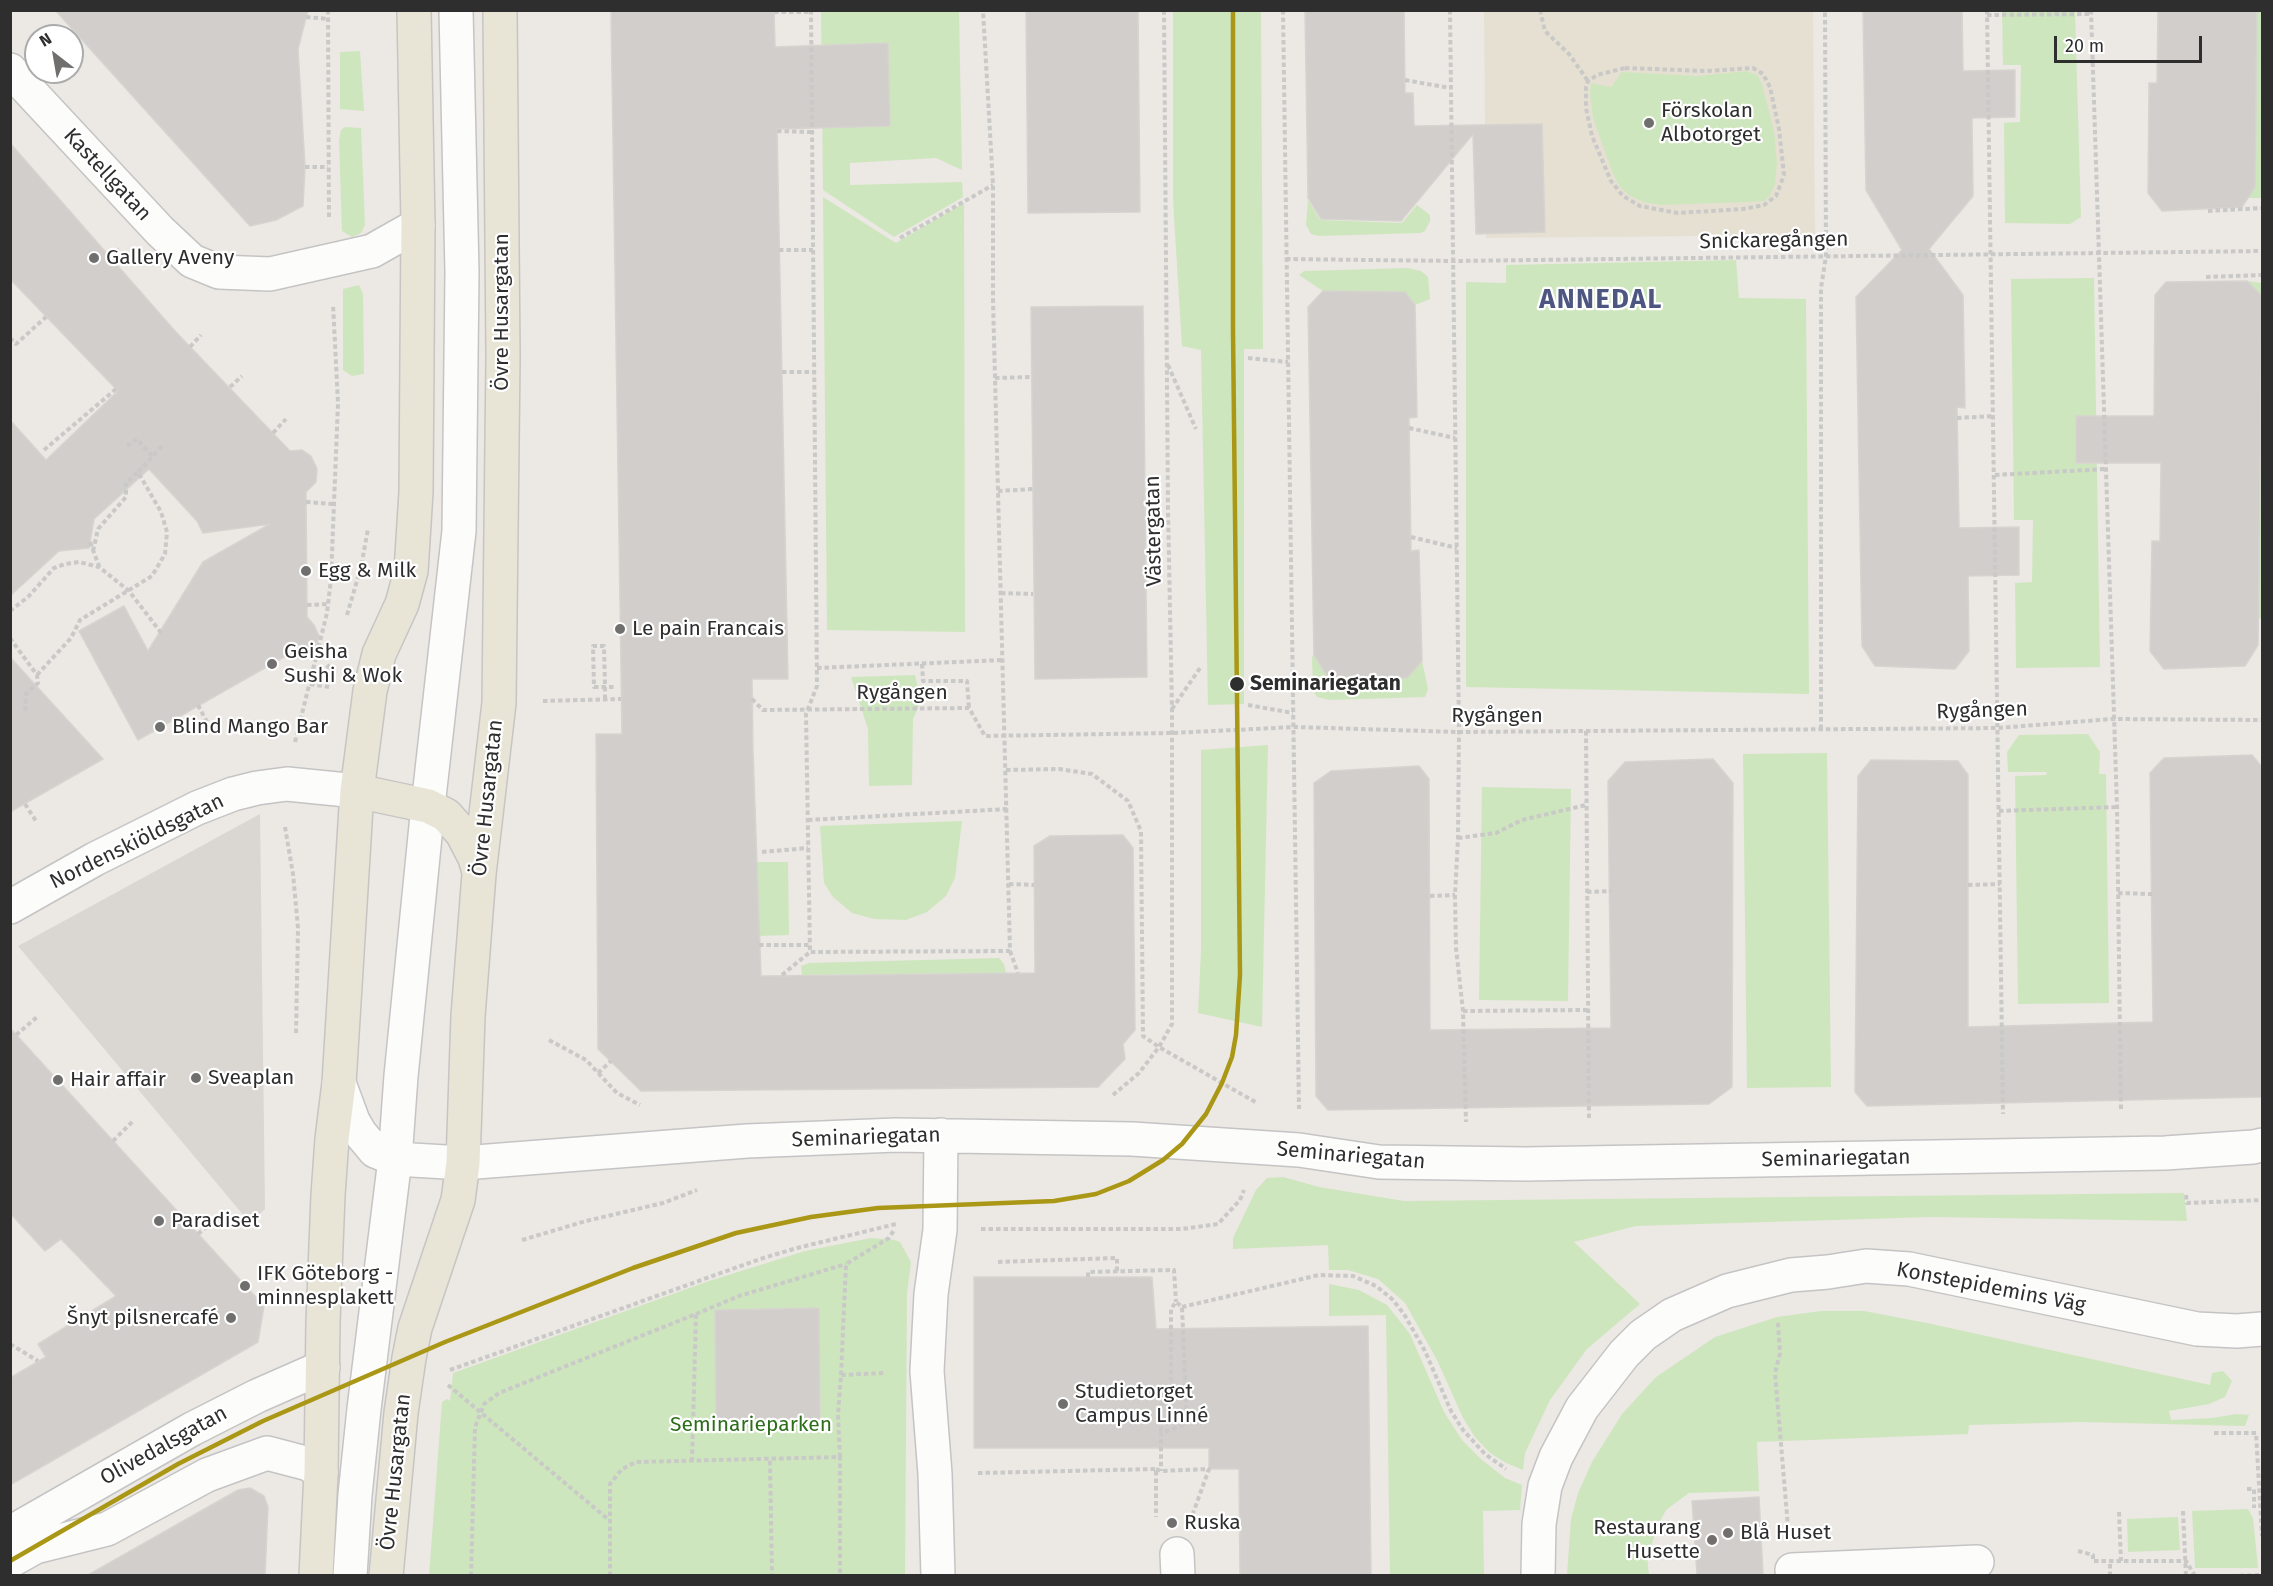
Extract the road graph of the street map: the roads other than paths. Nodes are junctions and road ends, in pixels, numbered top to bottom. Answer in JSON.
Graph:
{"nodes":[{"id":1,"x":414,"y":10,"type":"edge"},
{"id":2,"x":456,"y":10,"type":"edge"},
{"id":3,"x":500,"y":10,"type":"edge"},
{"id":4,"x":10,"y":70,"type":"edge"},
{"id":5,"x":418,"y":225,"type":"junction"},
{"id":6,"x":357,"y":791,"type":"junction"},
{"id":7,"x":428,"y":806,"type":"junction"},
{"id":8,"x":479,"y":874,"type":"junction"},
{"id":9,"x":10,"y":907,"type":"edge"},
{"id":10,"x":339,"y":1083,"type":"junction"},
{"id":11,"x":941,"y":1135,"type":"junction"},
{"id":12,"x":2262,"y":1145,"type":"edge"},
{"id":13,"x":395,"y":1159,"type":"junction"},
{"id":14,"x":463,"y":1163,"type":"junction"},
{"id":15,"x":2262,"y":1329,"type":"edge"},
{"id":16,"x":323,"y":1367,"type":"junction"},
{"id":17,"x":321,"y":1473,"type":"junction"},
{"id":18,"x":10,"y":1533,"type":"edge"},
{"id":19,"x":10,"y":1561,"type":"edge"},
{"id":20,"x":1977,"y":1562,"type":"dead end"},
{"id":21,"x":1793,"y":1573,"type":"edge"},
{"id":22,"x":316,"y":1575,"type":"edge"},
{"id":23,"x":350,"y":1575,"type":"edge"},
{"id":24,"x":386,"y":1575,"type":"edge"},
{"id":25,"x":938,"y":1575,"type":"edge"},
{"id":26,"x":1538,"y":1575,"type":"edge"}],
"edges":[{"from":1,"to":5,"type":"main road"},
{"from":2,"to":7,"type":"street"},
{"from":3,"to":8,"type":"main road","name":"Övre Husargatan"},
{"from":4,"to":5,"type":"street","name":"Kastellgatan"},
{"from":5,"to":6,"type":"main road"},
{"from":6,"to":7,"type":"main road","name":"Nordenskiöldsgatan"},
{"from":6,"to":9,"type":"street","name":"Nordenskiöldsgatan"},
{"from":6,"to":10,"type":"main road"},
{"from":7,"to":8,"type":"main road","name":"Nordenskiöldsgatan"},
{"from":7,"to":13,"type":"street"},
{"from":8,"to":14,"type":"main road","name":"Övre Husargatan"},
{"from":10,"to":13,"type":"street","name":"Seminariegatan"},
{"from":10,"to":16,"type":"main road"},
{"from":11,"to":12,"type":"street","name":"Seminariegatan"},
{"from":11,"to":14,"type":"street","name":"Seminariegatan"},
{"from":11,"to":25,"type":"street"},
{"from":13,"to":14,"type":"street","name":"Seminariegatan"},
{"from":13,"to":23,"type":"street"},
{"from":14,"to":24,"type":"main road","name":"Övre Husargatan"},
{"from":15,"to":26,"type":"street","name":"Konstepidemins Väg"},
{"from":16,"to":17,"type":"main road"},
{"from":16,"to":18,"type":"street","name":"Olivedalsgatan"},
{"from":17,"to":19,"type":"street"},
{"from":17,"to":22,"type":"main road"},
{"from":20,"to":21,"type":"street"}]}
